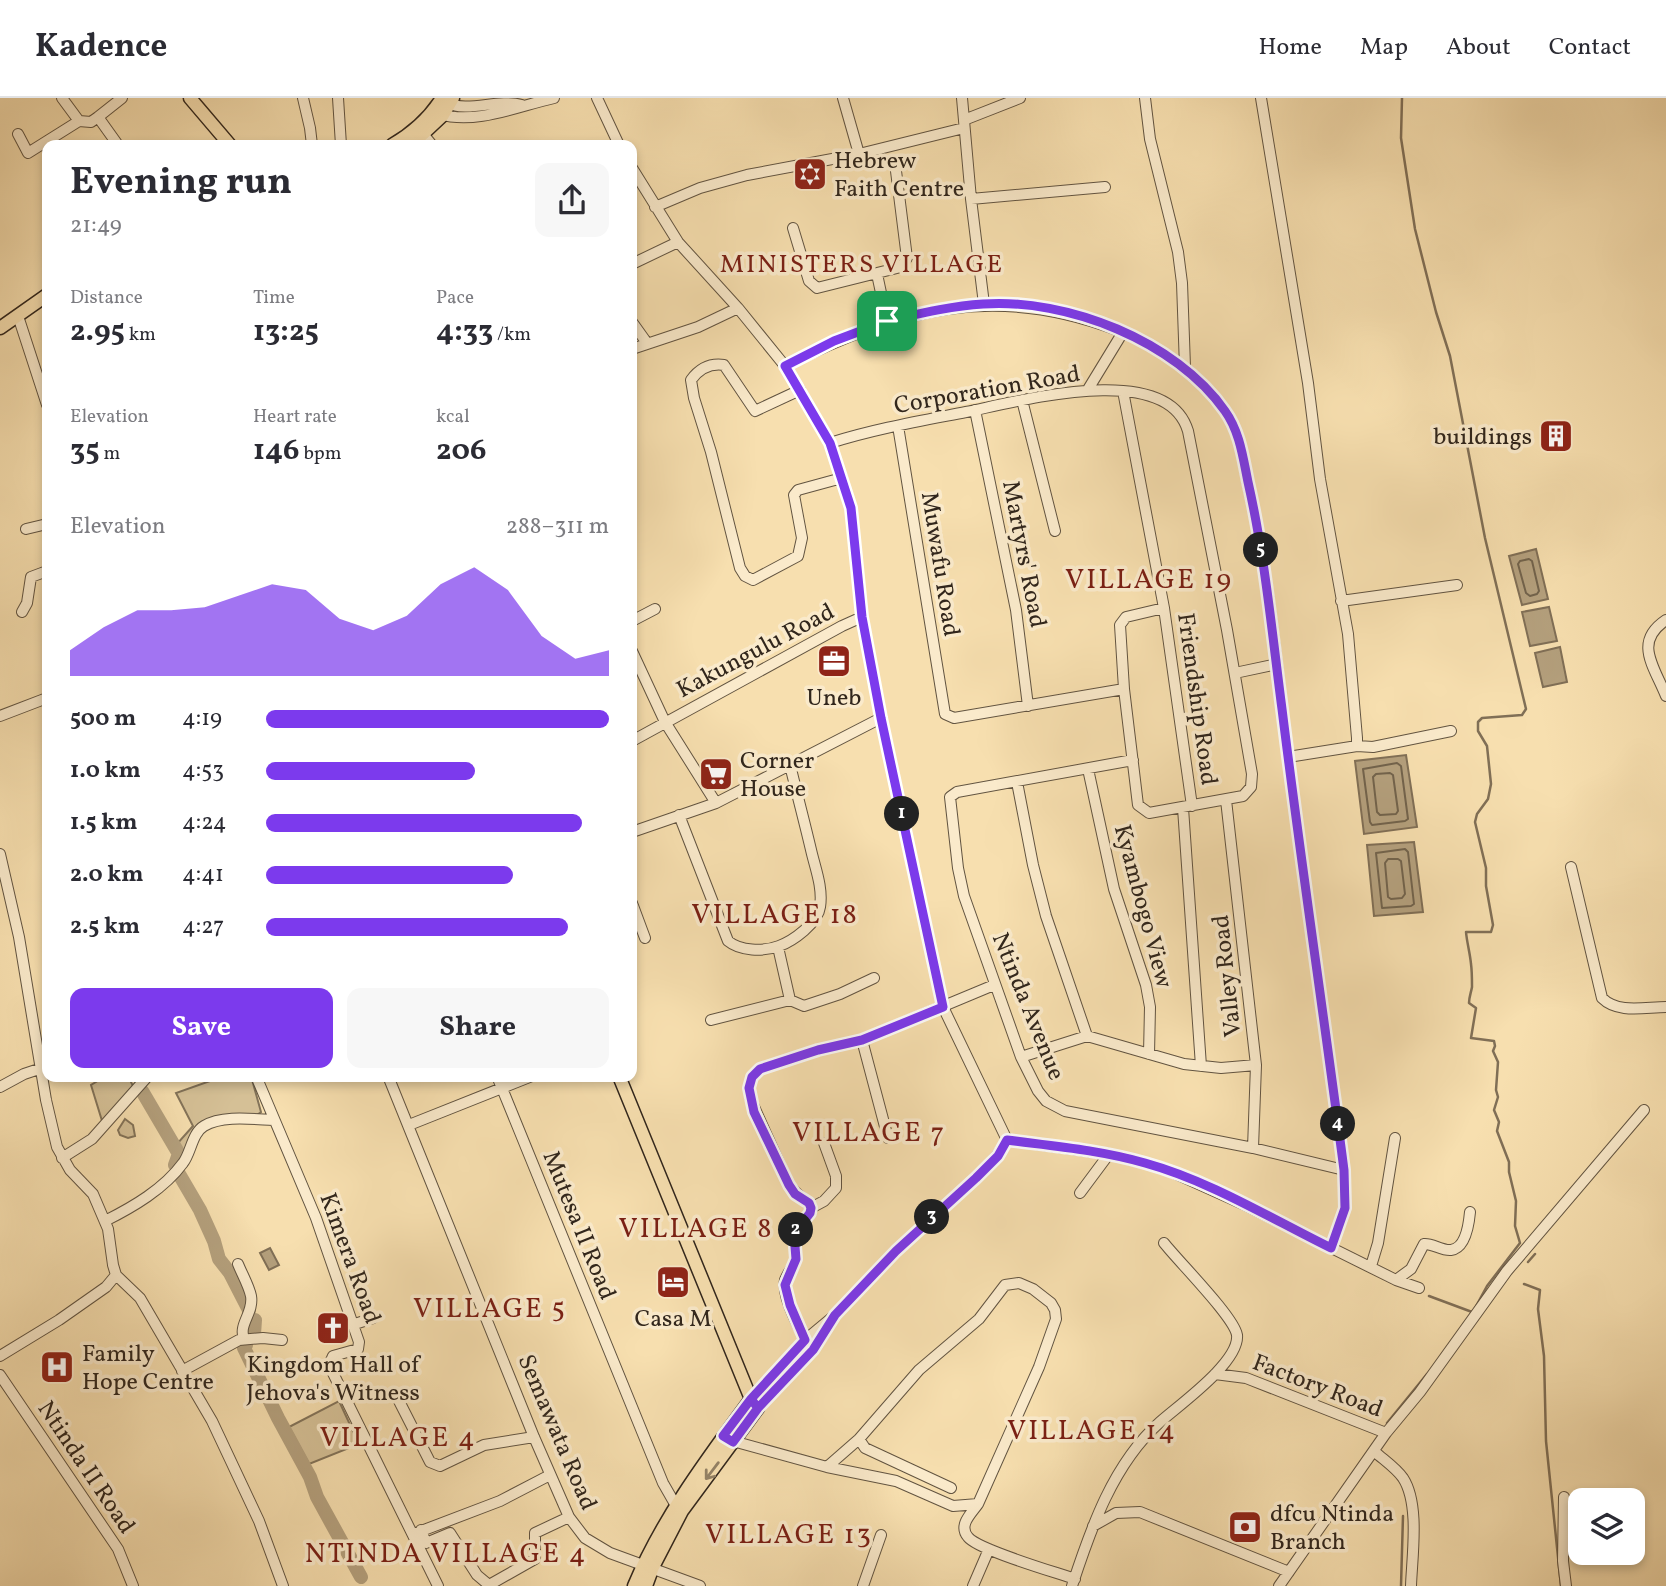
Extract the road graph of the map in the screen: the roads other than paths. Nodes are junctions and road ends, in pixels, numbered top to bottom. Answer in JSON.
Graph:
{"nodes":[{"id":1,"x":62,"y":98,"type":"edge"},
{"id":2,"x":122,"y":98,"type":"edge"},
{"id":3,"x":190,"y":98,"type":"edge"},
{"id":4,"x":303,"y":98,"type":"edge"},
{"id":5,"x":338,"y":98,"type":"edge"},
{"id":6,"x":554,"y":98,"type":"edge"},
{"id":7,"x":597,"y":98,"type":"edge"},
{"id":8,"x":843,"y":98,"type":"edge"},
{"id":9,"x":962,"y":98,"type":"edge"},
{"id":10,"x":1020,"y":98,"type":"edge"},
{"id":11,"x":1145,"y":98,"type":"edge"},
{"id":12,"x":1261,"y":98,"type":"edge"},
{"id":13,"x":442,"y":104,"type":"edge"},
{"id":14,"x":98,"y":117,"type":"junction"},
{"id":15,"x":79,"y":121,"type":"junction"},
{"id":16,"x":964,"y":124,"type":"junction"},
{"id":17,"x":18,"y":134,"type":"dead end"},
{"id":18,"x":48,"y":140,"type":"edge"},
{"id":19,"x":114,"y":140,"type":"edge"},
{"id":20,"x":226,"y":140,"type":"edge"},
{"id":21,"x":311,"y":140,"type":"edge"},
{"id":22,"x":341,"y":140,"type":"edge"},
{"id":23,"x":399,"y":140,"type":"edge"},
{"id":24,"x":428,"y":140,"type":"edge"},
{"id":25,"x":617,"y":140,"type":"edge"},
{"id":26,"x":42,"y":144,"type":"edge"},
{"id":27,"x":859,"y":154,"type":"junction"},
{"id":28,"x":896,"y":171,"type":"dead end"},
{"id":29,"x":637,"y":176,"type":"edge"},
{"id":30,"x":1105,"y":187,"type":"dead end"},
{"id":31,"x":971,"y":199,"type":"junction"},
{"id":32,"x":655,"y":207,"type":"junction"},
{"id":33,"x":793,"y":228,"type":"dead end"},
{"id":34,"x":678,"y":242,"type":"junction"},
{"id":35,"x":637,"y":262,"type":"edge"},
{"id":36,"x":877,"y":274,"type":"junction"},
{"id":37,"x":42,"y":299,"type":"edge"},
{"id":38,"x":984,"y":304,"type":"junction"},
{"id":39,"x":738,"y":308,"type":"junction"},
{"id":40,"x":18,"y":316,"type":"junction"},
{"id":41,"x":887,"y":321,"type":"junction"},
{"id":42,"x":0,"y":328,"type":"edge"},
{"id":43,"x":637,"y":329,"type":"edge"},
{"id":44,"x":1122,"y":332,"type":"junction"},
{"id":45,"x":646,"y":343,"type":"junction"},
{"id":46,"x":637,"y":347,"type":"edge"},
{"id":47,"x":785,"y":366,"type":"junction"},
{"id":48,"x":1185,"y":367,"type":"junction"},
{"id":49,"x":42,"y":390,"type":"edge"},
{"id":50,"x":800,"y":390,"type":"junction"},
{"id":51,"x":1087,"y":391,"type":"junction"},
{"id":52,"x":1123,"y":391,"type":"junction"},
{"id":53,"x":1022,"y":400,"type":"junction"},
{"id":54,"x":975,"y":410,"type":"junction"},
{"id":55,"x":898,"y":426,"type":"junction"},
{"id":56,"x":830,"y":443,"type":"junction"},
{"id":57,"x":842,"y":478,"type":"junction"},
{"id":58,"x":42,"y":525,"type":"edge"},
{"id":59,"x":26,"y":529,"type":"dead end"},
{"id":60,"x":1055,"y":531,"type":"dead end"},
{"id":61,"x":42,"y":572,"type":"edge"},
{"id":62,"x":1457,"y":585,"type":"dead end"},
{"id":63,"x":1341,"y":601,"type":"junction"},
{"id":64,"x":1164,"y":608,"type":"junction"},
{"id":65,"x":655,"y":609,"type":"dead end"},
{"id":66,"x":23,"y":612,"type":"dead end"},
{"id":67,"x":862,"y":617,"type":"junction"},
{"id":68,"x":637,"y":618,"type":"edge"},
{"id":69,"x":1666,"y":620,"type":"edge"},
{"id":70,"x":637,"y":662,"type":"edge"},
{"id":71,"x":1278,"y":664,"type":"junction"},
{"id":72,"x":1235,"y":673,"type":"junction"},
{"id":73,"x":1125,"y":689,"type":"junction"},
{"id":74,"x":1666,"y":696,"type":"edge"},
{"id":75,"x":42,"y":700,"type":"edge"},
{"id":76,"x":1028,"y":706,"type":"junction"},
{"id":77,"x":0,"y":716,"type":"edge"},
{"id":78,"x":881,"y":718,"type":"junction"},
{"id":79,"x":665,"y":722,"type":"junction"},
{"id":80,"x":1451,"y":731,"type":"dead end"},
{"id":81,"x":637,"y":738,"type":"edge"},
{"id":82,"x":1357,"y":746,"type":"junction"},
{"id":83,"x":1288,"y":757,"type":"junction"},
{"id":84,"x":1133,"y":760,"type":"junction"},
{"id":85,"x":790,"y":765,"type":"junction"},
{"id":86,"x":1088,"y":769,"type":"junction"},
{"id":87,"x":1017,"y":782,"type":"junction"},
{"id":88,"x":1226,"y":800,"type":"junction"},
{"id":89,"x":716,"y":803,"type":"junction"},
{"id":90,"x":1188,"y":807,"type":"junction"},
{"id":91,"x":679,"y":815,"type":"junction"},
{"id":92,"x":637,"y":830,"type":"edge"},
{"id":93,"x":0,"y":854,"type":"edge"},
{"id":94,"x":1571,"y":867,"type":"dead end"},
{"id":95,"x":637,"y":916,"type":"edge"},
{"id":96,"x":645,"y":938,"type":"dead end"},
{"id":97,"x":778,"y":947,"type":"junction"},
{"id":98,"x":874,"y":978,"type":"dead end"},
{"id":99,"x":995,"y":985,"type":"junction"},
{"id":100,"x":790,"y":1000,"type":"junction"},
{"id":101,"x":943,"y":1007,"type":"junction"},
{"id":102,"x":1666,"y":1007,"type":"edge"},
{"id":103,"x":710,"y":1020,"type":"dead end"},
{"id":104,"x":1087,"y":1036,"type":"junction"},
{"id":105,"x":862,"y":1040,"type":"junction"},
{"id":106,"x":1149,"y":1054,"type":"junction"},
{"id":107,"x":1021,"y":1057,"type":"junction"},
{"id":108,"x":1256,"y":1065,"type":"junction"},
{"id":109,"x":1201,"y":1066,"type":"junction"},
{"id":110,"x":42,"y":1068,"type":"joint"},
{"id":111,"x":45,"y":1082,"type":"edge"},
{"id":112,"x":144,"y":1082,"type":"edge"},
{"id":113,"x":258,"y":1082,"type":"edge"},
{"id":114,"x":390,"y":1082,"type":"edge"},
{"id":115,"x":499,"y":1082,"type":"edge"},
{"id":116,"x":520,"y":1082,"type":"edge"},
{"id":117,"x":621,"y":1082,"type":"edge"},
{"id":118,"x":0,"y":1087,"type":"edge"},
{"id":119,"x":502,"y":1090,"type":"junction"},
{"id":120,"x":1644,"y":1110,"type":"dead end"},
{"id":121,"x":273,"y":1120,"type":"junction"},
{"id":122,"x":408,"y":1125,"type":"junction"},
{"id":123,"x":888,"y":1138,"type":"dead end"},
{"id":124,"x":1395,"y":1138,"type":"dead end"},
{"id":125,"x":1007,"y":1140,"type":"junction"},
{"id":126,"x":824,"y":1143,"type":"dead end"},
{"id":127,"x":1253,"y":1148,"type":"junction"},
{"id":128,"x":1109,"y":1154,"type":"junction"},
{"id":129,"x":62,"y":1158,"type":"junction"},
{"id":130,"x":1344,"y":1170,"type":"junction"},
{"id":131,"x":1080,"y":1193,"type":"dead end"},
{"id":132,"x":811,"y":1208,"type":"junction"},
{"id":133,"x":1470,"y":1212,"type":"dead end"},
{"id":134,"x":106,"y":1222,"type":"junction"},
{"id":135,"x":1164,"y":1243,"type":"dead end"},
{"id":136,"x":1331,"y":1248,"type":"junction"},
{"id":137,"x":238,"y":1264,"type":"dead end"},
{"id":138,"x":1371,"y":1266,"type":"junction"},
{"id":139,"x":116,"y":1275,"type":"junction"},
{"id":140,"x":1396,"y":1280,"type":"junction"},
{"id":141,"x":1419,"y":1288,"type":"dead end"},
{"id":142,"x":835,"y":1315,"type":"junction"},
{"id":143,"x":373,"y":1318,"type":"dead end"},
{"id":144,"x":352,"y":1325,"type":"junction"},
{"id":145,"x":244,"y":1339,"type":"junction"},
{"id":146,"x":282,"y":1340,"type":"dead end"},
{"id":147,"x":805,"y":1340,"type":"junction"},
{"id":148,"x":813,"y":1350,"type":"junction"},
{"id":149,"x":0,"y":1356,"type":"edge"},
{"id":150,"x":182,"y":1371,"type":"junction"},
{"id":151,"x":1215,"y":1374,"type":"junction"},
{"id":152,"x":0,"y":1375,"type":"edge"},
{"id":153,"x":398,"y":1399,"type":"dead end"},
{"id":154,"x":754,"y":1403,"type":"junction"},
{"id":155,"x":1387,"y":1433,"type":"junction"},
{"id":156,"x":534,"y":1437,"type":"junction"},
{"id":157,"x":728,"y":1439,"type":"junction"},
{"id":158,"x":859,"y":1439,"type":"junction"},
{"id":159,"x":1375,"y":1452,"type":"junction"},
{"id":160,"x":827,"y":1467,"type":"junction"},
{"id":161,"x":550,"y":1475,"type":"junction"},
{"id":162,"x":951,"y":1488,"type":"dead end"},
{"id":163,"x":1564,"y":1497,"type":"dead end"},
{"id":164,"x":978,"y":1504,"type":"junction"},
{"id":165,"x":953,"y":1506,"type":"junction"},
{"id":166,"x":679,"y":1508,"type":"junction"},
{"id":167,"x":569,"y":1517,"type":"junction"},
{"id":168,"x":965,"y":1521,"type":"junction"},
{"id":169,"x":1093,"y":1527,"type":"junction"},
{"id":170,"x":416,"y":1532,"type":"junction"},
{"id":171,"x":881,"y":1535,"type":"dead end"},
{"id":172,"x":989,"y":1549,"type":"junction"},
{"id":173,"x":648,"y":1565,"type":"junction"},
{"id":174,"x":1289,"y":1572,"type":"junction"},
{"id":175,"x":1074,"y":1583,"type":"edge"},
{"id":176,"x":133,"y":1586,"type":"edge"},
{"id":177,"x":283,"y":1586,"type":"edge"},
{"id":178,"x":438,"y":1586,"type":"edge"},
{"id":179,"x":634,"y":1586,"type":"edge"},
{"id":180,"x":646,"y":1586,"type":"edge"},
{"id":181,"x":700,"y":1586,"type":"edge"},
{"id":182,"x":863,"y":1586,"type":"edge"},
{"id":183,"x":973,"y":1586,"type":"edge"},
{"id":184,"x":1279,"y":1586,"type":"edge"},
{"id":185,"x":1411,"y":1586,"type":"edge"},
{"id":186,"x":1566,"y":1586,"type":"edge"}],
"edges":[{"from":1,"to":15,"type":"street"},
{"from":2,"to":14,"type":"street"},
{"from":3,"to":20,"type":"main road"},
{"from":4,"to":21,"type":"street"},
{"from":5,"to":22,"type":"street"},
{"from":6,"to":13,"type":"street"},
{"from":7,"to":25,"type":"street"},
{"from":8,"to":27,"type":"street"},
{"from":9,"to":16,"type":"street"},
{"from":10,"to":16,"type":"street"},
{"from":11,"to":48,"type":"street"},
{"from":12,"to":63,"type":"street"},
{"from":13,"to":23,"type":"main road"},
{"from":13,"to":24,"type":"main road"},
{"from":14,"to":15,"type":"street"},
{"from":14,"to":19,"type":"street"},
{"from":15,"to":18,"type":"street"},
{"from":16,"to":27,"type":"street"},
{"from":16,"to":31,"type":"street"},
{"from":17,"to":26,"type":"street"},
{"from":27,"to":32,"type":"street"},
{"from":28,"to":36,"type":"street"},
{"from":29,"to":32,"type":"street"},
{"from":30,"to":31,"type":"street"},
{"from":31,"to":38,"type":"street"},
{"from":32,"to":34,"type":"street"},
{"from":33,"to":36,"type":"street"},
{"from":34,"to":35,"type":"street"},
{"from":34,"to":39,"type":"street"},
{"from":36,"to":41,"type":"street"},
{"from":37,"to":40,"type":"main road"},
{"from":38,"to":41,"type":"street"},
{"from":38,"to":44,"type":"street"},
{"from":39,"to":45,"type":"street"},
{"from":39,"to":47,"type":"street"},
{"from":40,"to":42,"type":"main road"},
{"from":40,"to":49,"type":"street"},
{"from":41,"to":47,"type":"street"},
{"from":43,"to":45,"type":"street"},
{"from":44,"to":48,"type":"street"},
{"from":44,"to":51,"type":"street"},
{"from":45,"to":46,"type":"street"},
{"from":47,"to":50,"type":"street"},
{"from":48,"to":71,"type":"street"},
{"from":50,"to":56,"type":"street"},
{"from":50,"to":57,"type":"street"},
{"from":51,"to":52,"type":"street","name":"Corporation Road"},
{"from":51,"to":53,"type":"street","name":"Corporation Road"},
{"from":52,"to":64,"type":"street","name":"Friendship Road"},
{"from":52,"to":72,"type":"street","name":"Corporation Road"},
{"from":53,"to":54,"type":"street","name":"Corporation Road"},
{"from":53,"to":60,"type":"street"},
{"from":54,"to":55,"type":"street","name":"Corporation Road"},
{"from":54,"to":76,"type":"street","name":"Martyrs' Road"},
{"from":55,"to":56,"type":"street","name":"Corporation Road"},
{"from":55,"to":76,"type":"street","name":"Muwafu Road"},
{"from":56,"to":57,"type":"street"},
{"from":57,"to":67,"type":"street"},
{"from":58,"to":59,"type":"street"},
{"from":61,"to":66,"type":"street"},
{"from":62,"to":63,"type":"street"},
{"from":63,"to":82,"type":"street"},
{"from":64,"to":73,"type":"street"},
{"from":64,"to":90,"type":"street","name":"Friendship Road"},
{"from":65,"to":68,"type":"street"},
{"from":67,"to":78,"type":"street"},
{"from":67,"to":79,"type":"street","name":"Kakungulu Road"},
{"from":69,"to":74,"type":"street"},
{"from":70,"to":79,"type":"street"},
{"from":71,"to":72,"type":"street"},
{"from":71,"to":83,"type":"street"},
{"from":72,"to":88,"type":"street"},
{"from":73,"to":76,"type":"street"},
{"from":73,"to":84,"type":"street"},
{"from":75,"to":77,"type":"street"},
{"from":78,"to":85,"type":"street"},
{"from":78,"to":101,"type":"street"},
{"from":79,"to":81,"type":"street","name":"Kakungulu Road"},
{"from":79,"to":89,"type":"street"},
{"from":80,"to":82,"type":"street"},
{"from":82,"to":83,"type":"street"},
{"from":83,"to":130,"type":"street"},
{"from":84,"to":86,"type":"street"},
{"from":84,"to":90,"type":"street"},
{"from":85,"to":89,"type":"street"},
{"from":85,"to":97,"type":"street"},
{"from":86,"to":87,"type":"street"},
{"from":86,"to":106,"type":"street","name":"Kyambogo View"},
{"from":87,"to":99,"type":"street","name":"Ntinda Avenue"},
{"from":87,"to":104,"type":"street"},
{"from":88,"to":90,"type":"street"},
{"from":88,"to":108,"type":"street","name":"Valley Road"},
{"from":89,"to":91,"type":"street"},
{"from":90,"to":109,"type":"street","name":"Friendship Road"},
{"from":91,"to":92,"type":"street"},
{"from":91,"to":97,"type":"street"},
{"from":93,"to":110,"type":"street"},
{"from":94,"to":102,"type":"street"},
{"from":95,"to":96,"type":"street"},
{"from":97,"to":100,"type":"street"},
{"from":98,"to":100,"type":"street"},
{"from":99,"to":101,"type":"street"},
{"from":99,"to":107,"type":"street","name":"Ntinda Avenue"},
{"from":100,"to":103,"type":"street"},
{"from":101,"to":105,"type":"street"},
{"from":101,"to":125,"type":"street"},
{"from":104,"to":106,"type":"street"},
{"from":104,"to":107,"type":"street"},
{"from":105,"to":123,"type":"street"},
{"from":105,"to":132,"type":"street"},
{"from":106,"to":109,"type":"street"},
{"from":107,"to":127,"type":"street","name":"Ntinda Avenue"},
{"from":108,"to":109,"type":"street"},
{"from":108,"to":127,"type":"street","name":"Valley Road"},
{"from":110,"to":118,"type":"street"},
{"from":111,"to":129,"type":"street"},
{"from":112,"to":129,"type":"street"},
{"from":113,"to":121,"type":"street","name":"Kimera Road"},
{"from":114,"to":122,"type":"street","name":"Semawata Road"},
{"from":115,"to":119,"type":"street","name":"Mutesa II Road"},
{"from":116,"to":119,"type":"street"},
{"from":117,"to":154,"type":"main road"},
{"from":119,"to":122,"type":"street"},
{"from":119,"to":166,"type":"street","name":"Mutesa II Road"},
{"from":120,"to":155,"type":"street"},
{"from":121,"to":134,"type":"street"},
{"from":121,"to":144,"type":"street","name":"Kimera Road"},
{"from":122,"to":156,"type":"street","name":"Semawata Road"},
{"from":124,"to":138,"type":"street"},
{"from":125,"to":128,"type":"street"},
{"from":125,"to":142,"type":"street"},
{"from":126,"to":132,"type":"street"},
{"from":127,"to":130,"type":"street","name":"Ntinda Avenue"},
{"from":128,"to":131,"type":"street"},
{"from":128,"to":136,"type":"street"},
{"from":129,"to":134,"type":"street"},
{"from":130,"to":136,"type":"street"},
{"from":132,"to":147,"type":"street"},
{"from":133,"to":140,"type":"street"},
{"from":134,"to":139,"type":"street"},
{"from":135,"to":151,"type":"street"},
{"from":136,"to":138,"type":"street"},
{"from":137,"to":145,"type":"street"},
{"from":138,"to":140,"type":"street"},
{"from":139,"to":149,"type":"street"},
{"from":139,"to":150,"type":"street"},
{"from":140,"to":141,"type":"street"},
{"from":142,"to":147,"type":"street"},
{"from":142,"to":148,"type":"street"},
{"from":143,"to":144,"type":"street"},
{"from":144,"to":170,"type":"street","name":"Kimera Road"},
{"from":145,"to":146,"type":"street"},
{"from":145,"to":150,"type":"street"},
{"from":147,"to":148,"type":"street"},
{"from":147,"to":154,"type":"street"},
{"from":148,"to":154,"type":"street"},
{"from":150,"to":177,"type":"street"},
{"from":151,"to":155,"type":"street","name":"Factory Road"},
{"from":151,"to":169,"type":"street"},
{"from":152,"to":176,"type":"street","name":"Ntinda II Road"},
{"from":153,"to":156,"type":"street"},
{"from":154,"to":157,"type":"main road"},
{"from":155,"to":159,"type":"street","name":"Factory Road"},
{"from":156,"to":161,"type":"street","name":"Semawata Road"},
{"from":157,"to":160,"type":"street"},
{"from":157,"to":166,"type":"main road"},
{"from":158,"to":160,"type":"street"},
{"from":158,"to":162,"type":"street"},
{"from":158,"to":164,"type":"street"},
{"from":159,"to":174,"type":"street","name":"Factory Road"},
{"from":159,"to":185,"type":"street"},
{"from":160,"to":165,"type":"street"},
{"from":161,"to":167,"type":"street","name":"Semawata Road"},
{"from":161,"to":170,"type":"street"},
{"from":163,"to":186,"type":"street"},
{"from":164,"to":165,"type":"street"},
{"from":164,"to":168,"type":"street"},
{"from":165,"to":168,"type":"street"},
{"from":166,"to":173,"type":"main road"},
{"from":167,"to":170,"type":"street"},
{"from":167,"to":173,"type":"street","name":"Semawata Road"},
{"from":168,"to":172,"type":"street"},
{"from":169,"to":174,"type":"street"},
{"from":169,"to":175,"type":"street"},
{"from":170,"to":178,"type":"street","name":"Kimera Road"},
{"from":171,"to":182,"type":"street"},
{"from":172,"to":175,"type":"street"},
{"from":172,"to":183,"type":"street"},
{"from":173,"to":179,"type":"main road"},
{"from":173,"to":180,"type":"main road"},
{"from":173,"to":181,"type":"street","name":"Semawata Road"},
{"from":174,"to":184,"type":"street","name":"Factory Road"}]}
